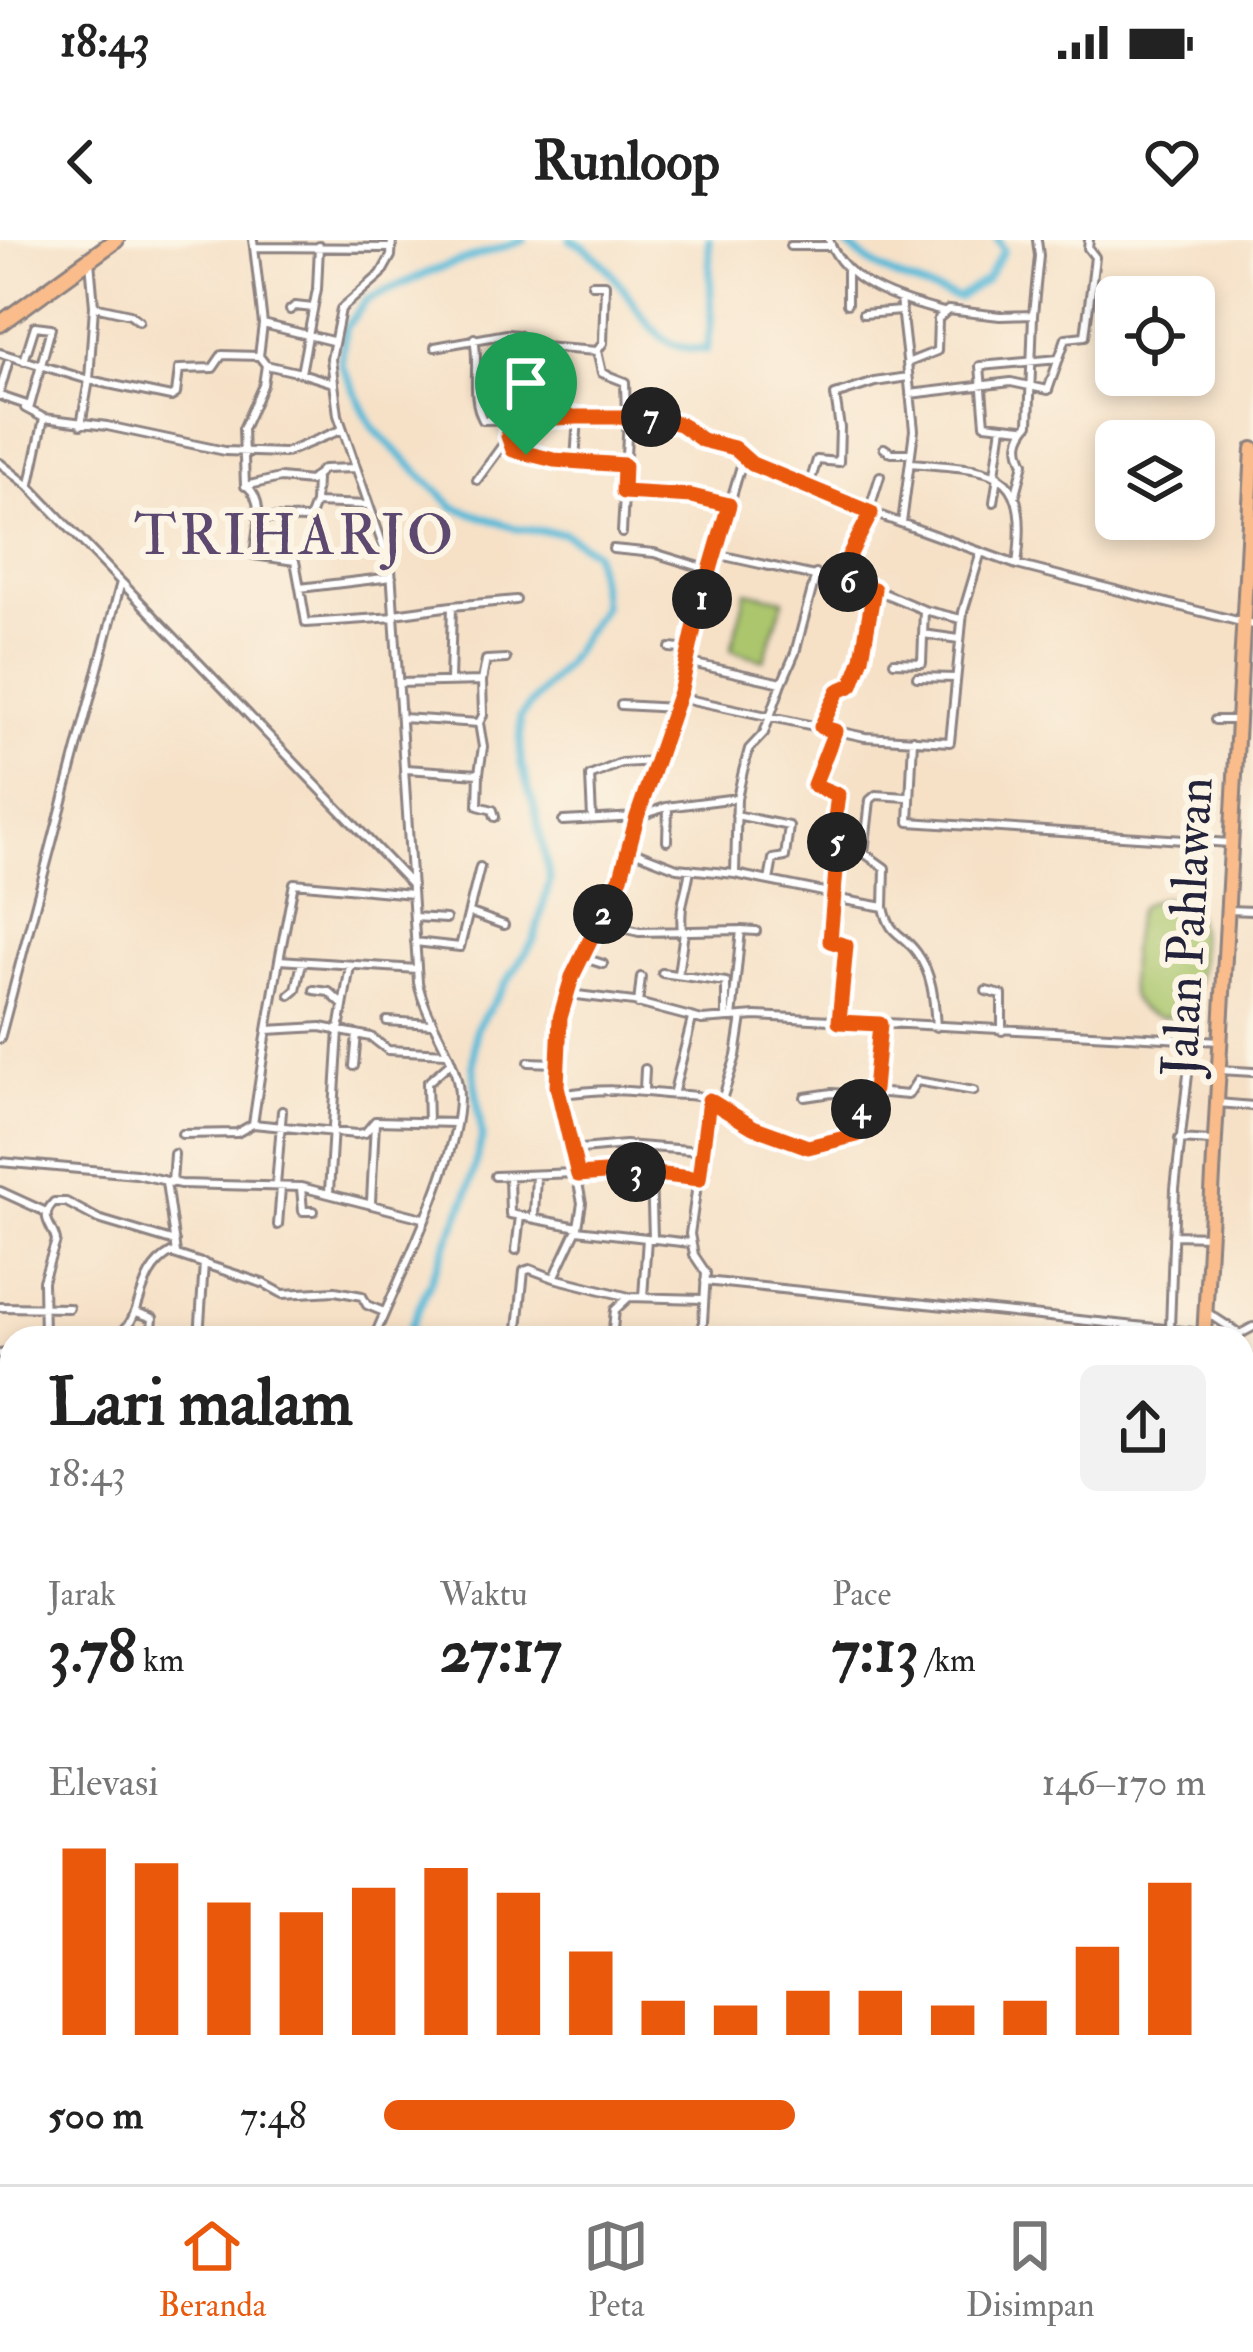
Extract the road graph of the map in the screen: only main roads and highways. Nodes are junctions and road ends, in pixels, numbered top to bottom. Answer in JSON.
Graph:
{"nodes":[{"id":1,"x":116,"y":240,"type":"edge"},
{"id":2,"x":0,"y":324,"type":"edge"},
{"id":3,"x":1253,"y":449,"type":"edge"},
{"id":4,"x":1248,"y":624,"type":"edge"},
{"id":5,"x":1202,"y":1326,"type":"edge"}],
"edges":[{"from":1,"to":2,"type":"highway"},
{"from":3,"to":4,"type":"main road","name":"Jalan Pahlawan"},
{"from":4,"to":5,"type":"main road","name":"Jalan Pahlawan"}]}
